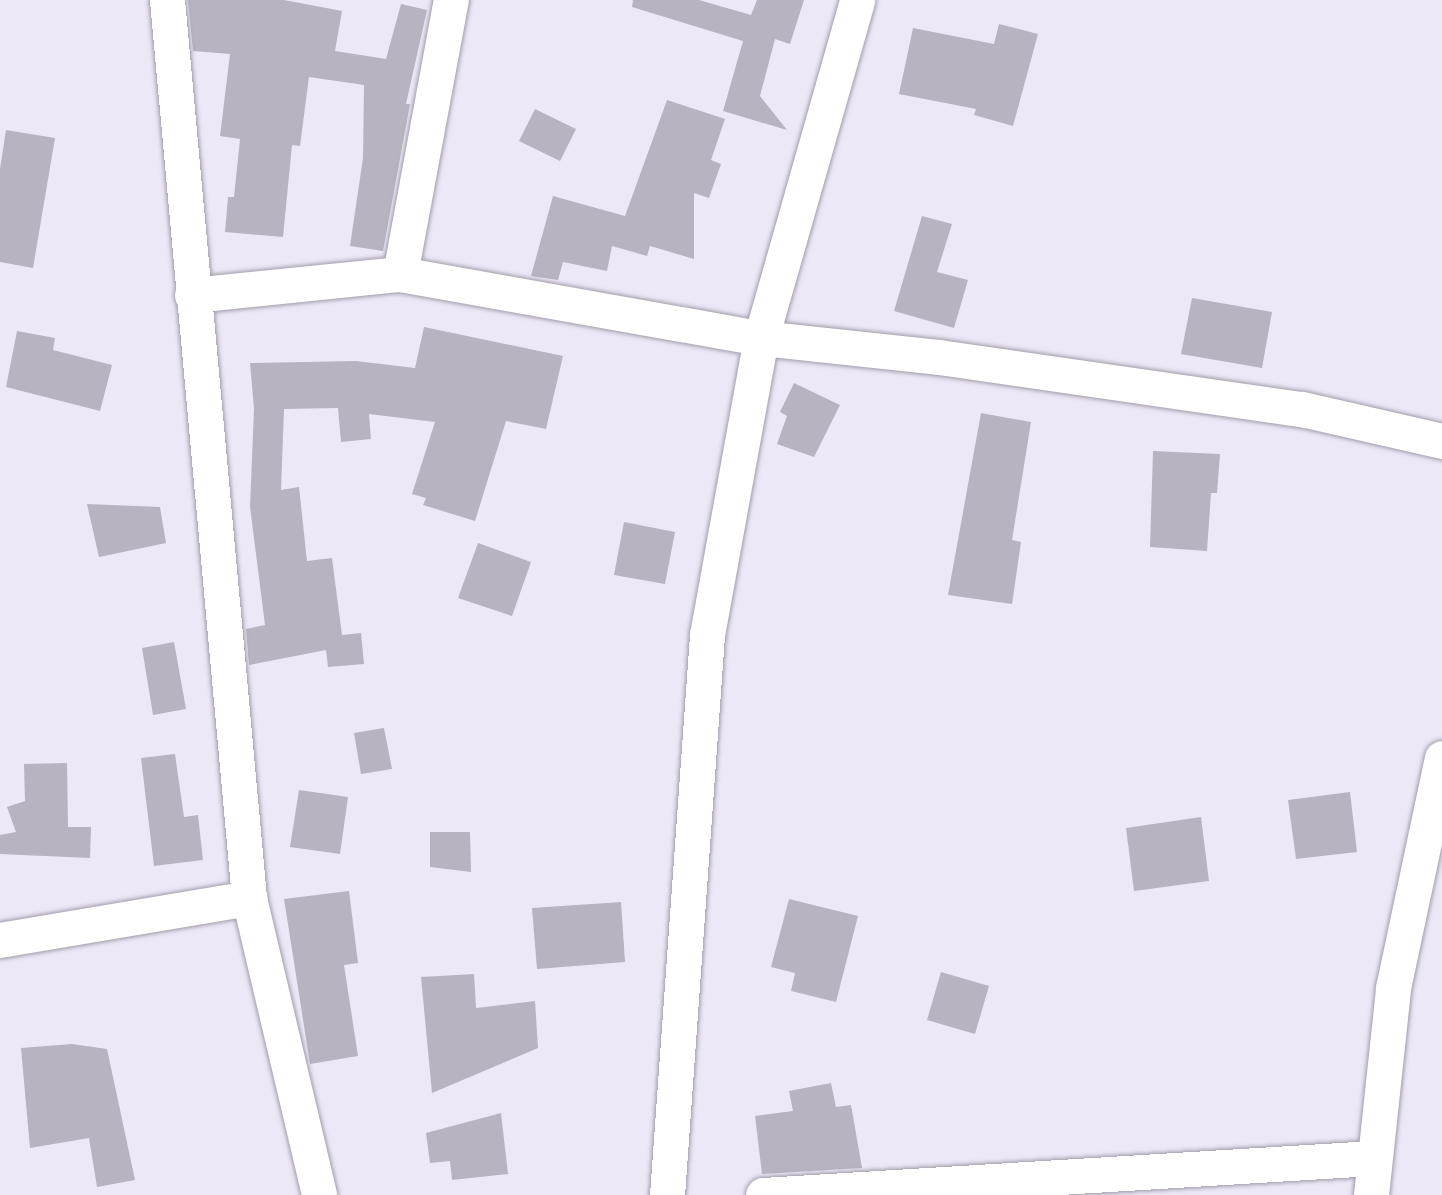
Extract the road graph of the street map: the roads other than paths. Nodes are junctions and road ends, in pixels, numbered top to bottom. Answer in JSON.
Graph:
{"nodes":[{"id":1,"x":168,"y":0,"type":"edge"},
{"id":2,"x":451,"y":0,"type":"edge"},
{"id":3,"x":857,"y":0,"type":"edge"},
{"id":4,"x":400,"y":274,"type":"junction"},
{"id":5,"x":192,"y":295,"type":"junction"},
{"id":6,"x":761,"y":338,"type":"junction"},
{"id":7,"x":1442,"y":441,"type":"edge"},
{"id":8,"x":1442,"y":758,"type":"edge"},
{"id":9,"x":249,"y":898,"type":"junction"},
{"id":10,"x":0,"y":940,"type":"edge"},
{"id":11,"x":1373,"y":1158,"type":"junction"},
{"id":12,"x":319,"y":1195,"type":"edge"},
{"id":13,"x":667,"y":1195,"type":"edge"},
{"id":14,"x":763,"y":1195,"type":"edge"},
{"id":15,"x":1371,"y":1195,"type":"edge"}],
"edges":[{"from":1,"to":5,"type":"street"},
{"from":2,"to":4,"type":"street"},
{"from":3,"to":6,"type":"street"},
{"from":4,"to":5,"type":"street"},
{"from":4,"to":6,"type":"street"},
{"from":5,"to":9,"type":"street"},
{"from":6,"to":7,"type":"street"},
{"from":6,"to":13,"type":"street"},
{"from":8,"to":11,"type":"street"},
{"from":9,"to":10,"type":"street"},
{"from":9,"to":12,"type":"street"},
{"from":11,"to":14,"type":"street"},
{"from":11,"to":15,"type":"street"}]}
